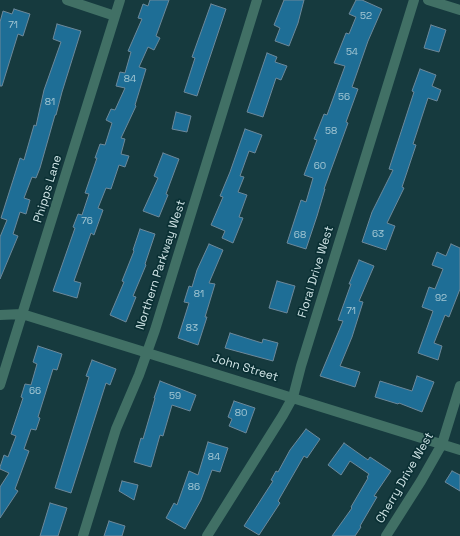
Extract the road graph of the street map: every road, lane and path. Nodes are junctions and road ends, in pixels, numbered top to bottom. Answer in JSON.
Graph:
{"nodes":[{"id":1,"x":67,"y":0,"type":"edge"},
{"id":2,"x":120,"y":0,"type":"edge"},
{"id":3,"x":257,"y":0,"type":"edge"},
{"id":4,"x":414,"y":0,"type":"edge"},
{"id":5,"x":430,"y":0,"type":"edge"},
{"id":6,"x":460,"y":10,"type":"edge"},
{"id":7,"x":115,"y":16,"type":"junction"},
{"id":8,"x":22,"y":314,"type":"junction"},
{"id":9,"x":0,"y":315,"type":"edge"},
{"id":10,"x":146,"y":352,"type":"junction"},
{"id":11,"x":0,"y":385,"type":"edge"},
{"id":12,"x":460,"y":386,"type":"edge"},
{"id":13,"x":293,"y":397,"type":"junction"},
{"id":14,"x":442,"y":444,"type":"junction"},
{"id":15,"x":460,"y":450,"type":"edge"},
{"id":16,"x":83,"y":536,"type":"edge"},
{"id":17,"x":207,"y":536,"type":"edge"},
{"id":18,"x":386,"y":536,"type":"edge"}],
"edges":[{"from":1,"to":7,"type":"street"},
{"from":2,"to":7,"type":"street","name":"Phipps Lane"},
{"from":3,"to":10,"type":"street","name":"Northern Parkway West"},
{"from":4,"to":13,"type":"street","name":"Floral Drive West"},
{"from":5,"to":6,"type":"street"},
{"from":7,"to":8,"type":"street","name":"Phipps Lane"},
{"from":8,"to":9,"type":"street","name":"John Street"},
{"from":8,"to":10,"type":"street","name":"John Street"},
{"from":8,"to":11,"type":"street","name":"Phipps Lane"},
{"from":10,"to":13,"type":"street","name":"John Street"},
{"from":10,"to":16,"type":"street","name":"Northern Parkway West"},
{"from":12,"to":14,"type":"street","name":"Cherry Drive West"},
{"from":13,"to":14,"type":"street","name":"John Street"},
{"from":13,"to":17,"type":"street","name":"Floral Drive West"},
{"from":14,"to":15,"type":"street","name":"John Street"},
{"from":14,"to":18,"type":"street","name":"Cherry Drive West"}]}
